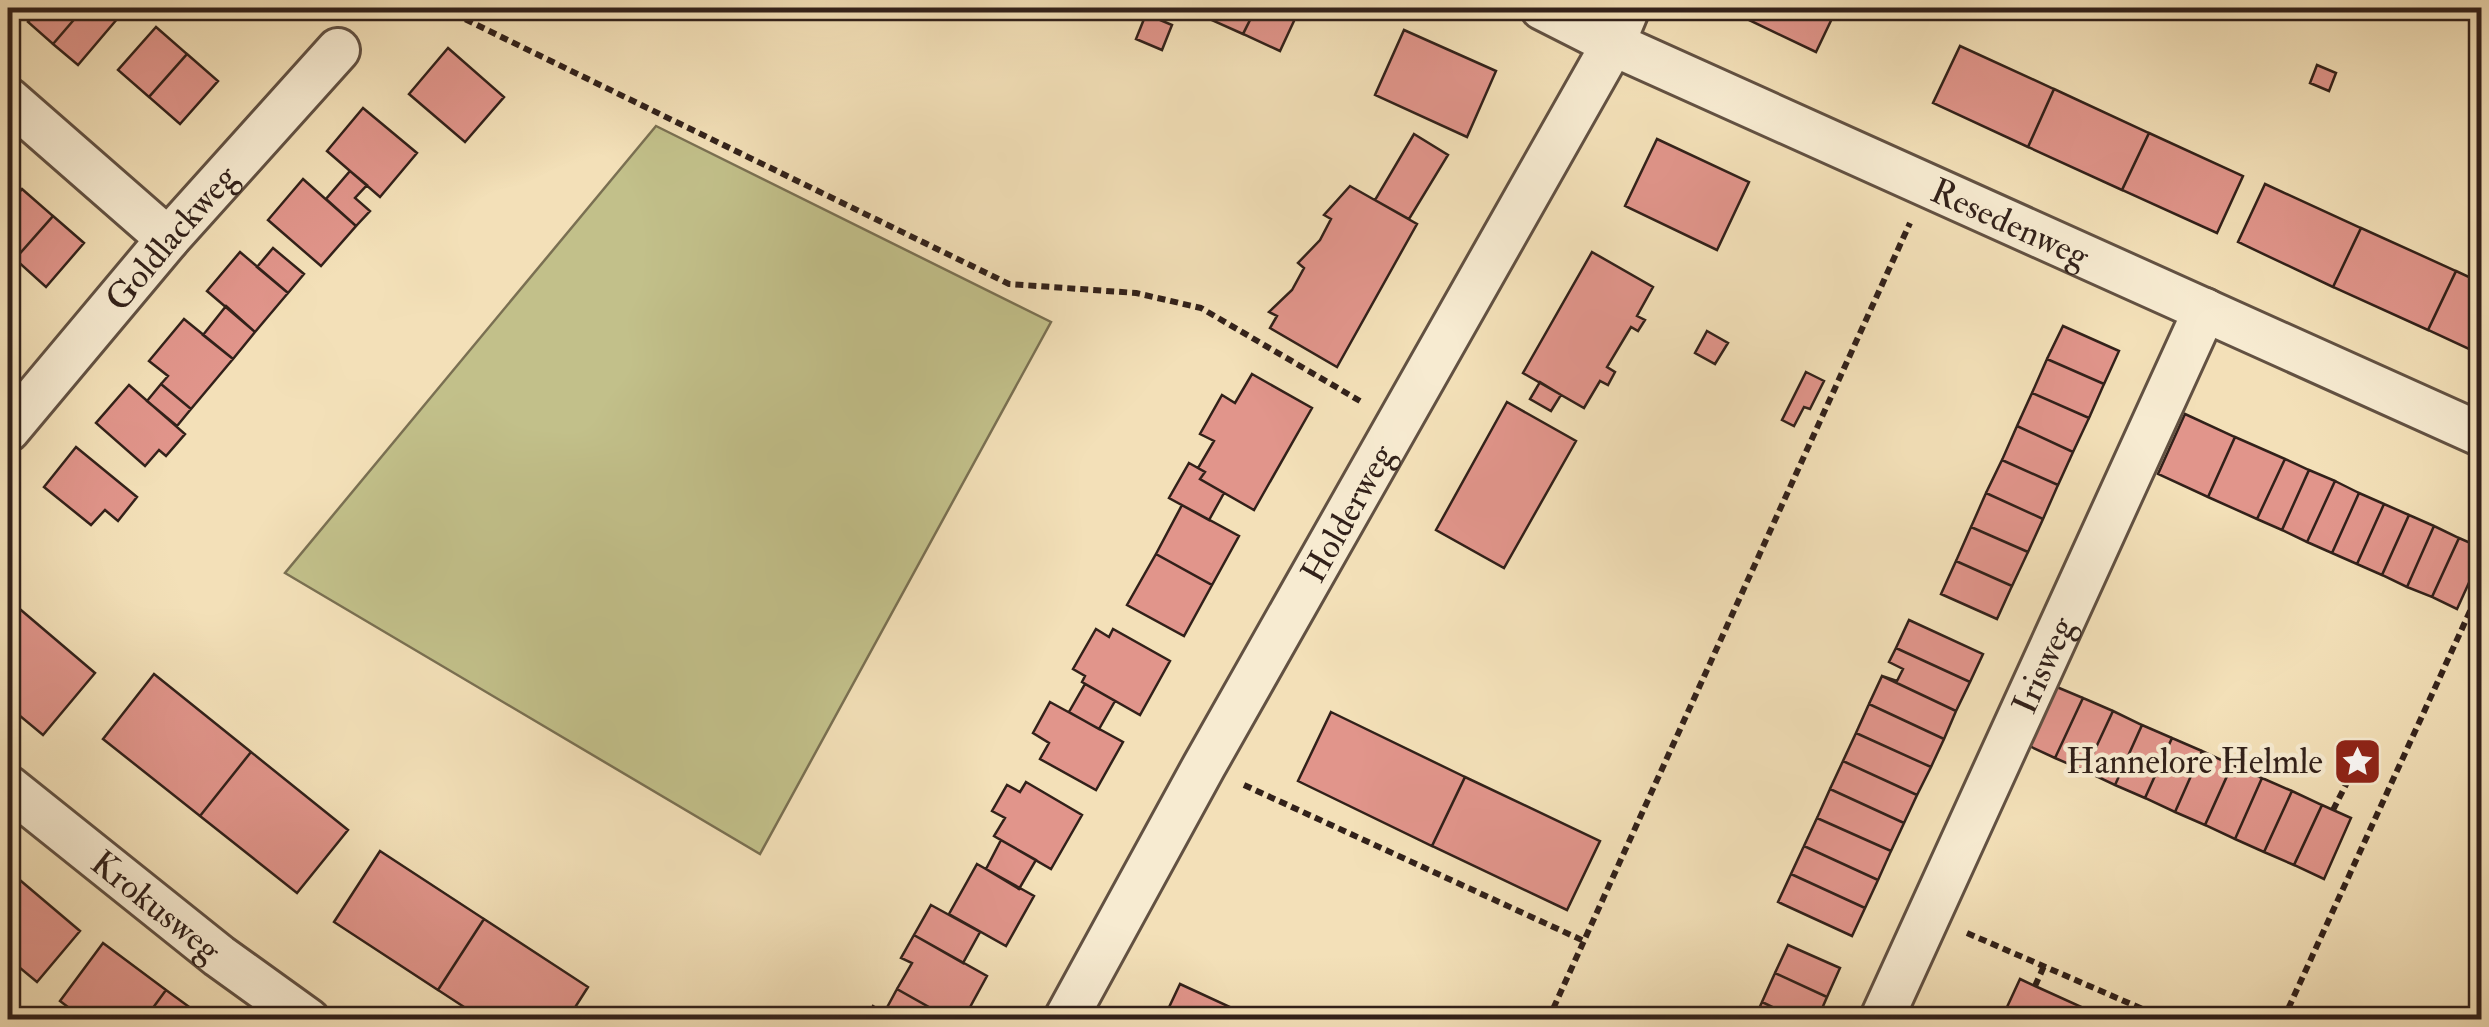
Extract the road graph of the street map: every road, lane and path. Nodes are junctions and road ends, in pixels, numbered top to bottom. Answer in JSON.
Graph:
{"nodes":[{"id":1,"x":442,"y":8,"type":"edge"},
{"id":2,"x":1542,"y":8,"type":"edge"},
{"id":3,"x":1620,"y":26,"type":"edge"},
{"id":4,"x":338,"y":50,"type":"dead end"},
{"id":5,"x":8,"y":99,"type":"edge"},
{"id":6,"x":1927,"y":186,"type":"junction"},
{"id":7,"x":168,"y":239,"type":"junction"},
{"id":8,"x":2205,"y":310,"type":"junction"},
{"id":9,"x":1398,"y":422,"type":"junction"},
{"id":10,"x":8,"y":430,"type":"edge"},
{"id":11,"x":2482,"y":434,"type":"edge"},
{"id":12,"x":2482,"y":586,"type":"edge"},
{"id":13,"x":2361,"y":754,"type":"dead end"},
{"id":14,"x":1204,"y":766,"type":"junction"},
{"id":15,"x":8,"y":787,"type":"edge"},
{"id":16,"x":2334,"y":810,"type":"dead end"},
{"id":17,"x":1928,"y":917,"type":"junction"},
{"id":18,"x":1584,"y":940,"type":"junction"},
{"id":19,"x":2044,"y":966,"type":"junction"},
{"id":20,"x":2035,"y":986,"type":"dead end"},
{"id":21,"x":308,"y":1020,"type":"edge"},
{"id":22,"x":1065,"y":1020,"type":"edge"},
{"id":23,"x":1548,"y":1020,"type":"edge"},
{"id":24,"x":1881,"y":1020,"type":"edge"},
{"id":25,"x":2168,"y":1020,"type":"edge"},
{"id":26,"x":2283,"y":1020,"type":"edge"}],
"edges":[{"from":1,"to":9,"type":"path"},
{"from":2,"to":3,"type":"street","name":"Resedenweg"},
{"from":3,"to":6,"type":"street","name":"Resedenweg"},
{"from":3,"to":9,"type":"street","name":"Holderweg"},
{"from":4,"to":7,"type":"street","name":"Goldlackweg"},
{"from":5,"to":7,"type":"street"},
{"from":6,"to":8,"type":"street","name":"Resedenweg"},
{"from":6,"to":18,"type":"path"},
{"from":7,"to":10,"type":"street","name":"Goldlackweg"},
{"from":8,"to":11,"type":"street","name":"Resedenweg"},
{"from":8,"to":17,"type":"street","name":"Irisweg"},
{"from":9,"to":14,"type":"street","name":"Holderweg"},
{"from":12,"to":26,"type":"path"},
{"from":13,"to":16,"type":"path"},
{"from":14,"to":18,"type":"path"},
{"from":14,"to":22,"type":"street","name":"Holderweg"},
{"from":15,"to":21,"type":"street","name":"Krokusweg"},
{"from":17,"to":19,"type":"path"},
{"from":17,"to":24,"type":"street","name":"Irisweg"},
{"from":18,"to":23,"type":"path"},
{"from":19,"to":20,"type":"path"},
{"from":19,"to":25,"type":"path"}]}
